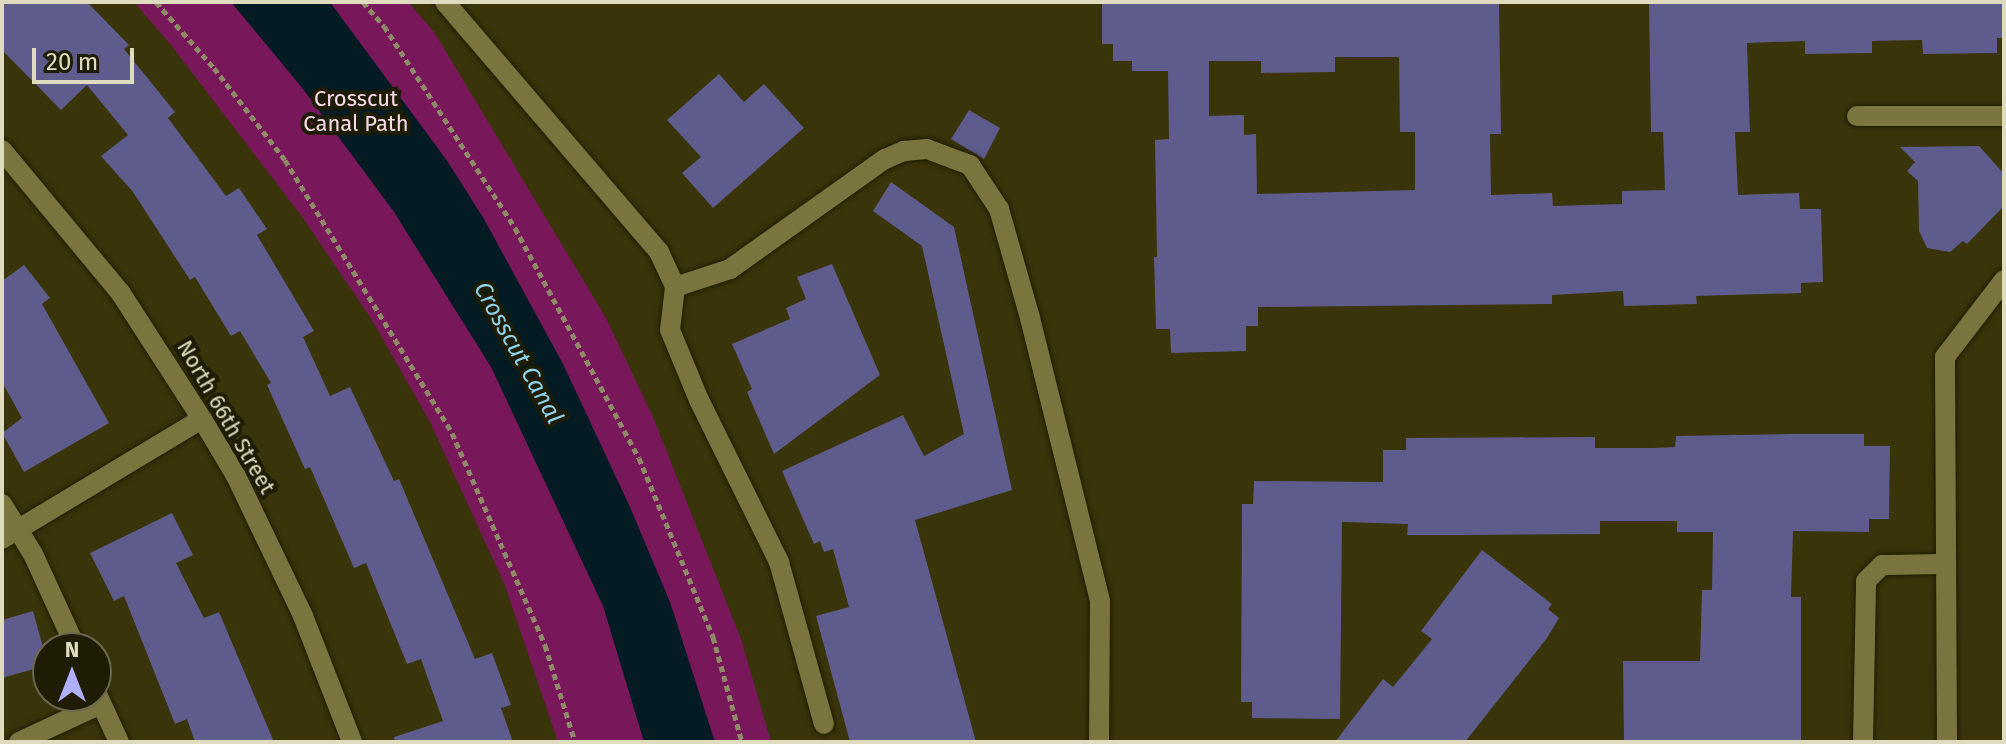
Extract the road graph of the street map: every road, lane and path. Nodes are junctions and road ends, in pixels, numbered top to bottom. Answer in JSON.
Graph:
{"nodes":[{"id":1,"x":156,"y":2,"type":"edge"},
{"id":2,"x":363,"y":2,"type":"edge"},
{"id":3,"x":445,"y":2,"type":"edge"},
{"id":4,"x":1857,"y":116,"type":"dead end"},
{"id":5,"x":2004,"y":116,"type":"edge"},
{"id":6,"x":2,"y":150,"type":"edge"},
{"id":7,"x":2004,"y":280,"type":"edge"},
{"id":8,"x":675,"y":287,"type":"junction"},
{"id":9,"x":202,"y":419,"type":"junction"},
{"id":10,"x":2,"y":504,"type":"edge"},
{"id":11,"x":10,"y":534,"type":"edge"},
{"id":12,"x":1946,"y":564,"type":"junction"},
{"id":13,"x":67,"y":632,"type":"edge"},
{"id":14,"x":74,"y":712,"type":"edge"},
{"id":15,"x":105,"y":712,"type":"edge"},
{"id":16,"x":824,"y":724,"type":"dead end"},
{"id":17,"x":19,"y":742,"type":"edge"},
{"id":18,"x":119,"y":742,"type":"edge"},
{"id":19,"x":352,"y":742,"type":"edge"},
{"id":20,"x":575,"y":742,"type":"edge"},
{"id":21,"x":742,"y":742,"type":"edge"},
{"id":22,"x":1099,"y":742,"type":"edge"},
{"id":23,"x":1863,"y":742,"type":"edge"},
{"id":24,"x":1947,"y":742,"type":"edge"}],
"edges":[{"from":1,"to":20,"type":"path"},
{"from":2,"to":21,"type":"path"},
{"from":3,"to":8,"type":"street"},
{"from":4,"to":5,"type":"street"},
{"from":6,"to":9,"type":"street","name":"North 66th Street"},
{"from":7,"to":12,"type":"street"},
{"from":8,"to":16,"type":"street"},
{"from":8,"to":22,"type":"street"},
{"from":9,"to":11,"type":"street"},
{"from":9,"to":19,"type":"street","name":"North 66th Street"},
{"from":10,"to":11,"type":"street"},
{"from":11,"to":13,"type":"street"},
{"from":12,"to":23,"type":"street"},
{"from":12,"to":24,"type":"street"},
{"from":14,"to":17,"type":"street"},
{"from":15,"to":18,"type":"street"}]}
